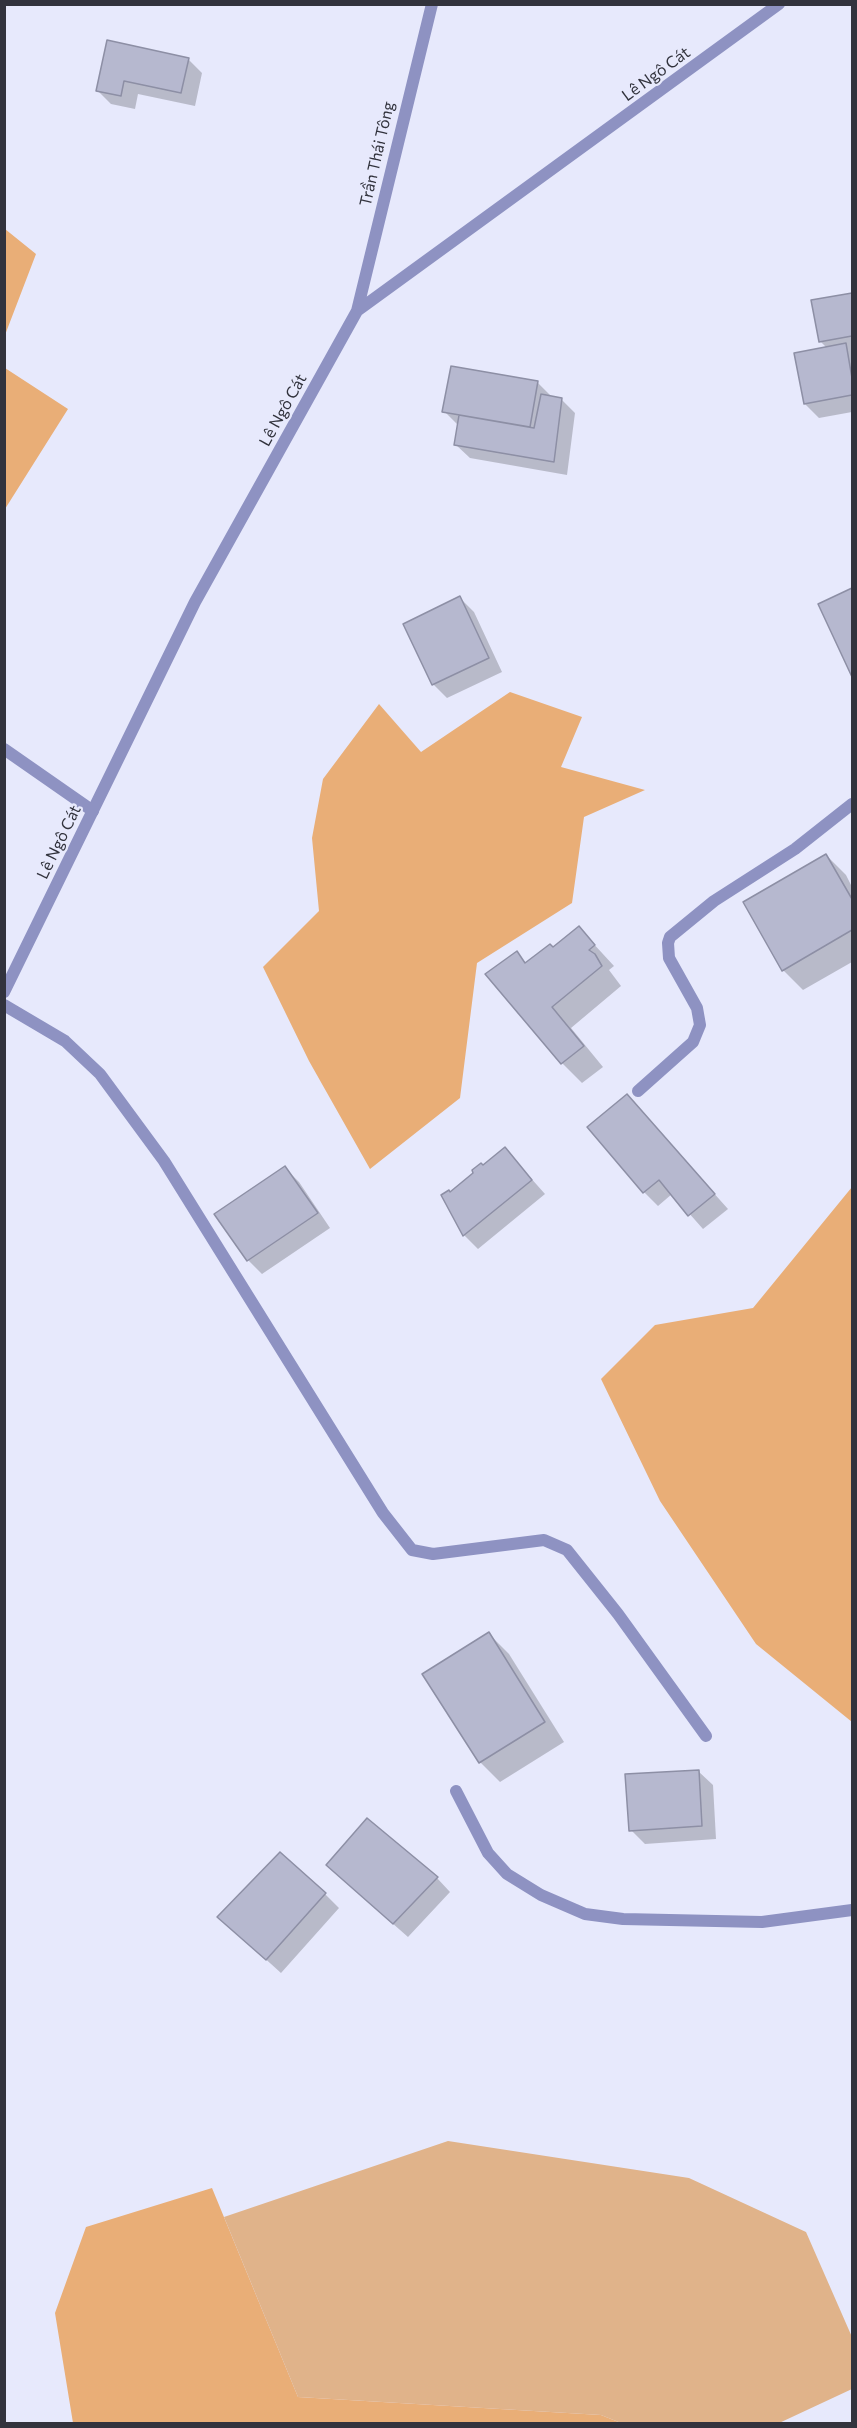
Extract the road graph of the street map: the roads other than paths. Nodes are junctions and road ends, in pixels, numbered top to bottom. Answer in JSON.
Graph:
{"nodes":[{"id":1,"x":432,"y":4,"type":"edge"},
{"id":2,"x":779,"y":4,"type":"edge"},
{"id":3,"x":357,"y":311,"type":"junction"},
{"id":4,"x":4,"y":749,"type":"edge"},
{"id":5,"x":852,"y":804,"type":"edge"},
{"id":6,"x":93,"y":811,"type":"junction"},
{"id":7,"x":4,"y":992,"type":"edge"},
{"id":8,"x":4,"y":1005,"type":"edge"},
{"id":9,"x":638,"y":1091,"type":"dead end"},
{"id":10,"x":706,"y":1736,"type":"dead end"},
{"id":11,"x":456,"y":1791,"type":"dead end"},
{"id":12,"x":852,"y":1910,"type":"edge"}],
"edges":[{"from":1,"to":3,"type":"street","name":"Trần Thái Tông"},
{"from":2,"to":3,"type":"street","name":"Lê Ngô Cát"},
{"from":3,"to":6,"type":"street","name":"Lê Ngô Cát"},
{"from":4,"to":6,"type":"street"},
{"from":5,"to":9,"type":"street"},
{"from":6,"to":7,"type":"street","name":"Lê Ngô Cát"},
{"from":8,"to":10,"type":"street"},
{"from":11,"to":12,"type":"street"}]}
